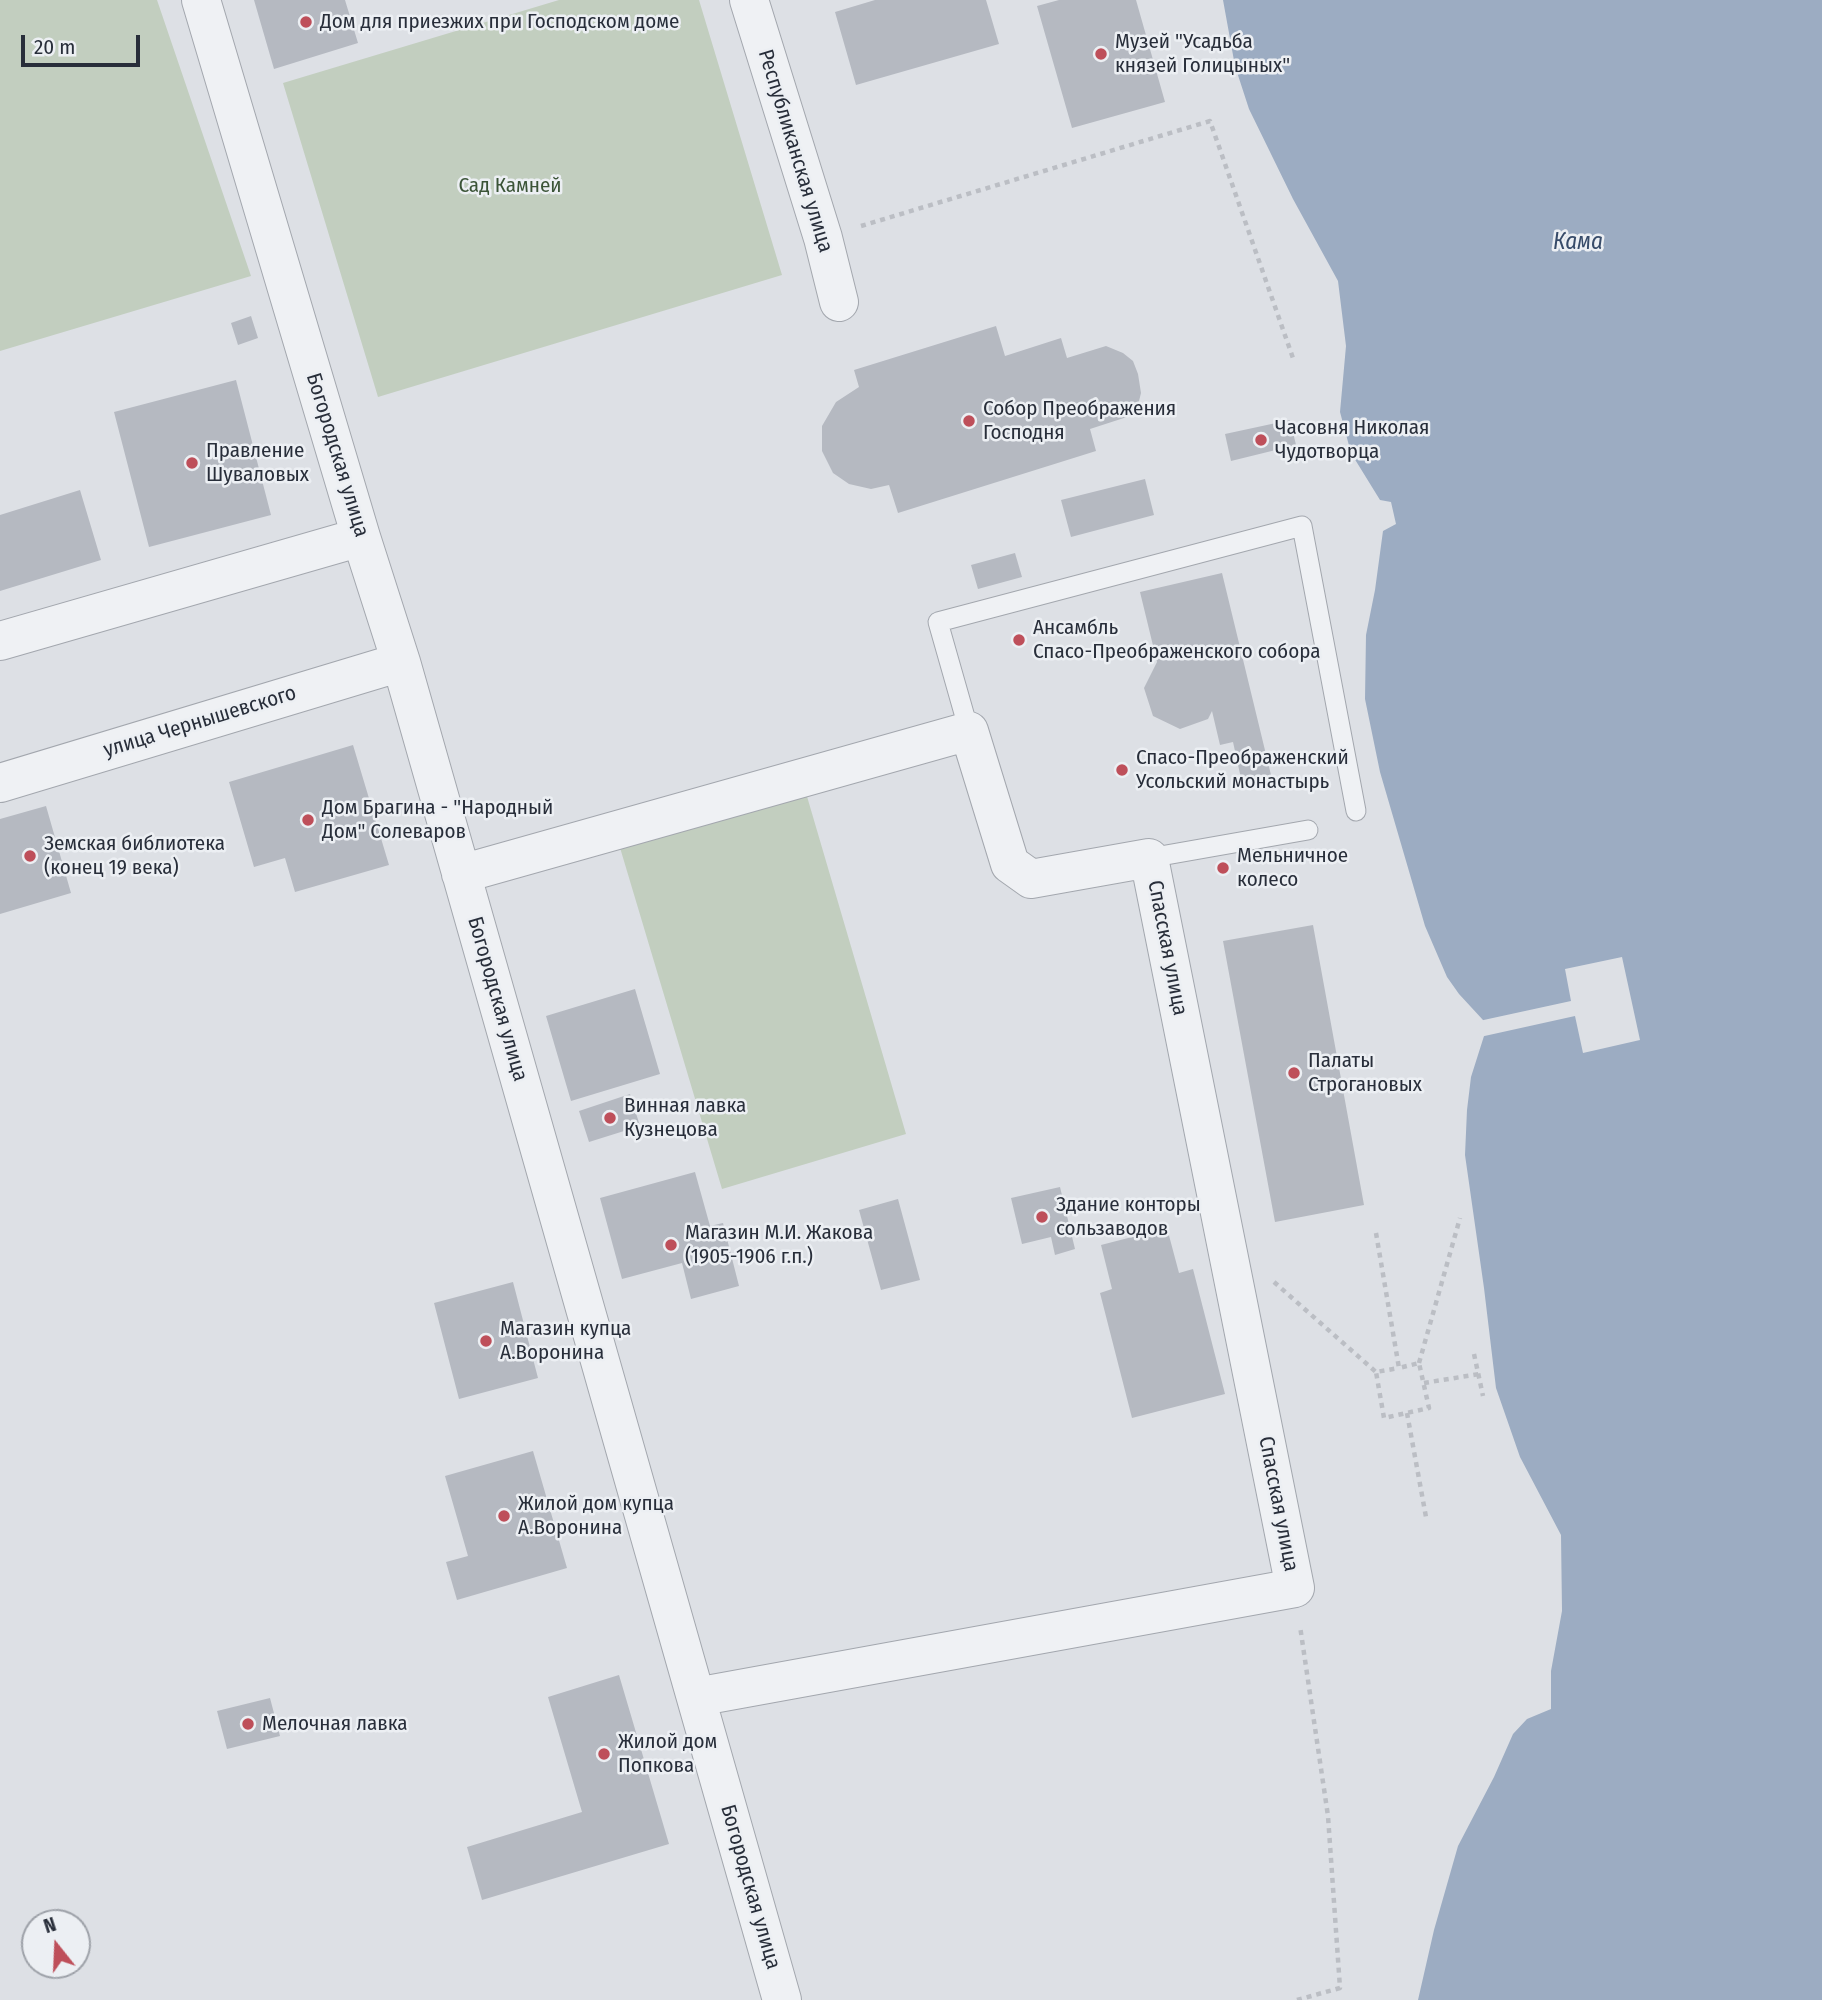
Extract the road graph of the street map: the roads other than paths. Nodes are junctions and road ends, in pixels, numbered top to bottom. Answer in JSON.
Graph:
{"nodes":[{"id":1,"x":201,"y":0,"type":"edge"},
{"id":2,"x":749,"y":0,"type":"edge"},
{"id":3,"x":839,"y":302,"type":"dead end"},
{"id":4,"x":361,"y":537,"type":"junction"},
{"id":5,"x":0,"y":641,"type":"edge"},
{"id":6,"x":401,"y":662,"type":"junction"},
{"id":7,"x":969,"y":732,"type":"junction"},
{"id":8,"x":0,"y":783,"type":"edge"},
{"id":9,"x":1356,"y":811,"type":"dead end"},
{"id":10,"x":1308,"y":830,"type":"dead end"},
{"id":11,"x":1149,"y":858,"type":"junction"},
{"id":12,"x":461,"y":874,"type":"junction"},
{"id":13,"x":696,"y":1697,"type":"junction"},
{"id":14,"x":782,"y":2000,"type":"edge"}],
"edges":[{"from":1,"to":4,"type":"street","name":"Богородская улица"},
{"from":2,"to":3,"type":"street","name":"Республиканская улица"},
{"from":4,"to":5,"type":"street"},
{"from":4,"to":6,"type":"street","name":"Богородская улица"},
{"from":6,"to":8,"type":"street","name":"улица Чернышевского"},
{"from":6,"to":12,"type":"street","name":"Богородская улица"},
{"from":7,"to":9,"type":"lane"},
{"from":7,"to":11,"type":"street","name":"Спасская улица"},
{"from":7,"to":12,"type":"street"},
{"from":10,"to":11,"type":"lane"},
{"from":11,"to":13,"type":"street","name":"Спасская улица"},
{"from":12,"to":13,"type":"street","name":"Богородская улица"},
{"from":13,"to":14,"type":"street","name":"Богородская улица"}]}
